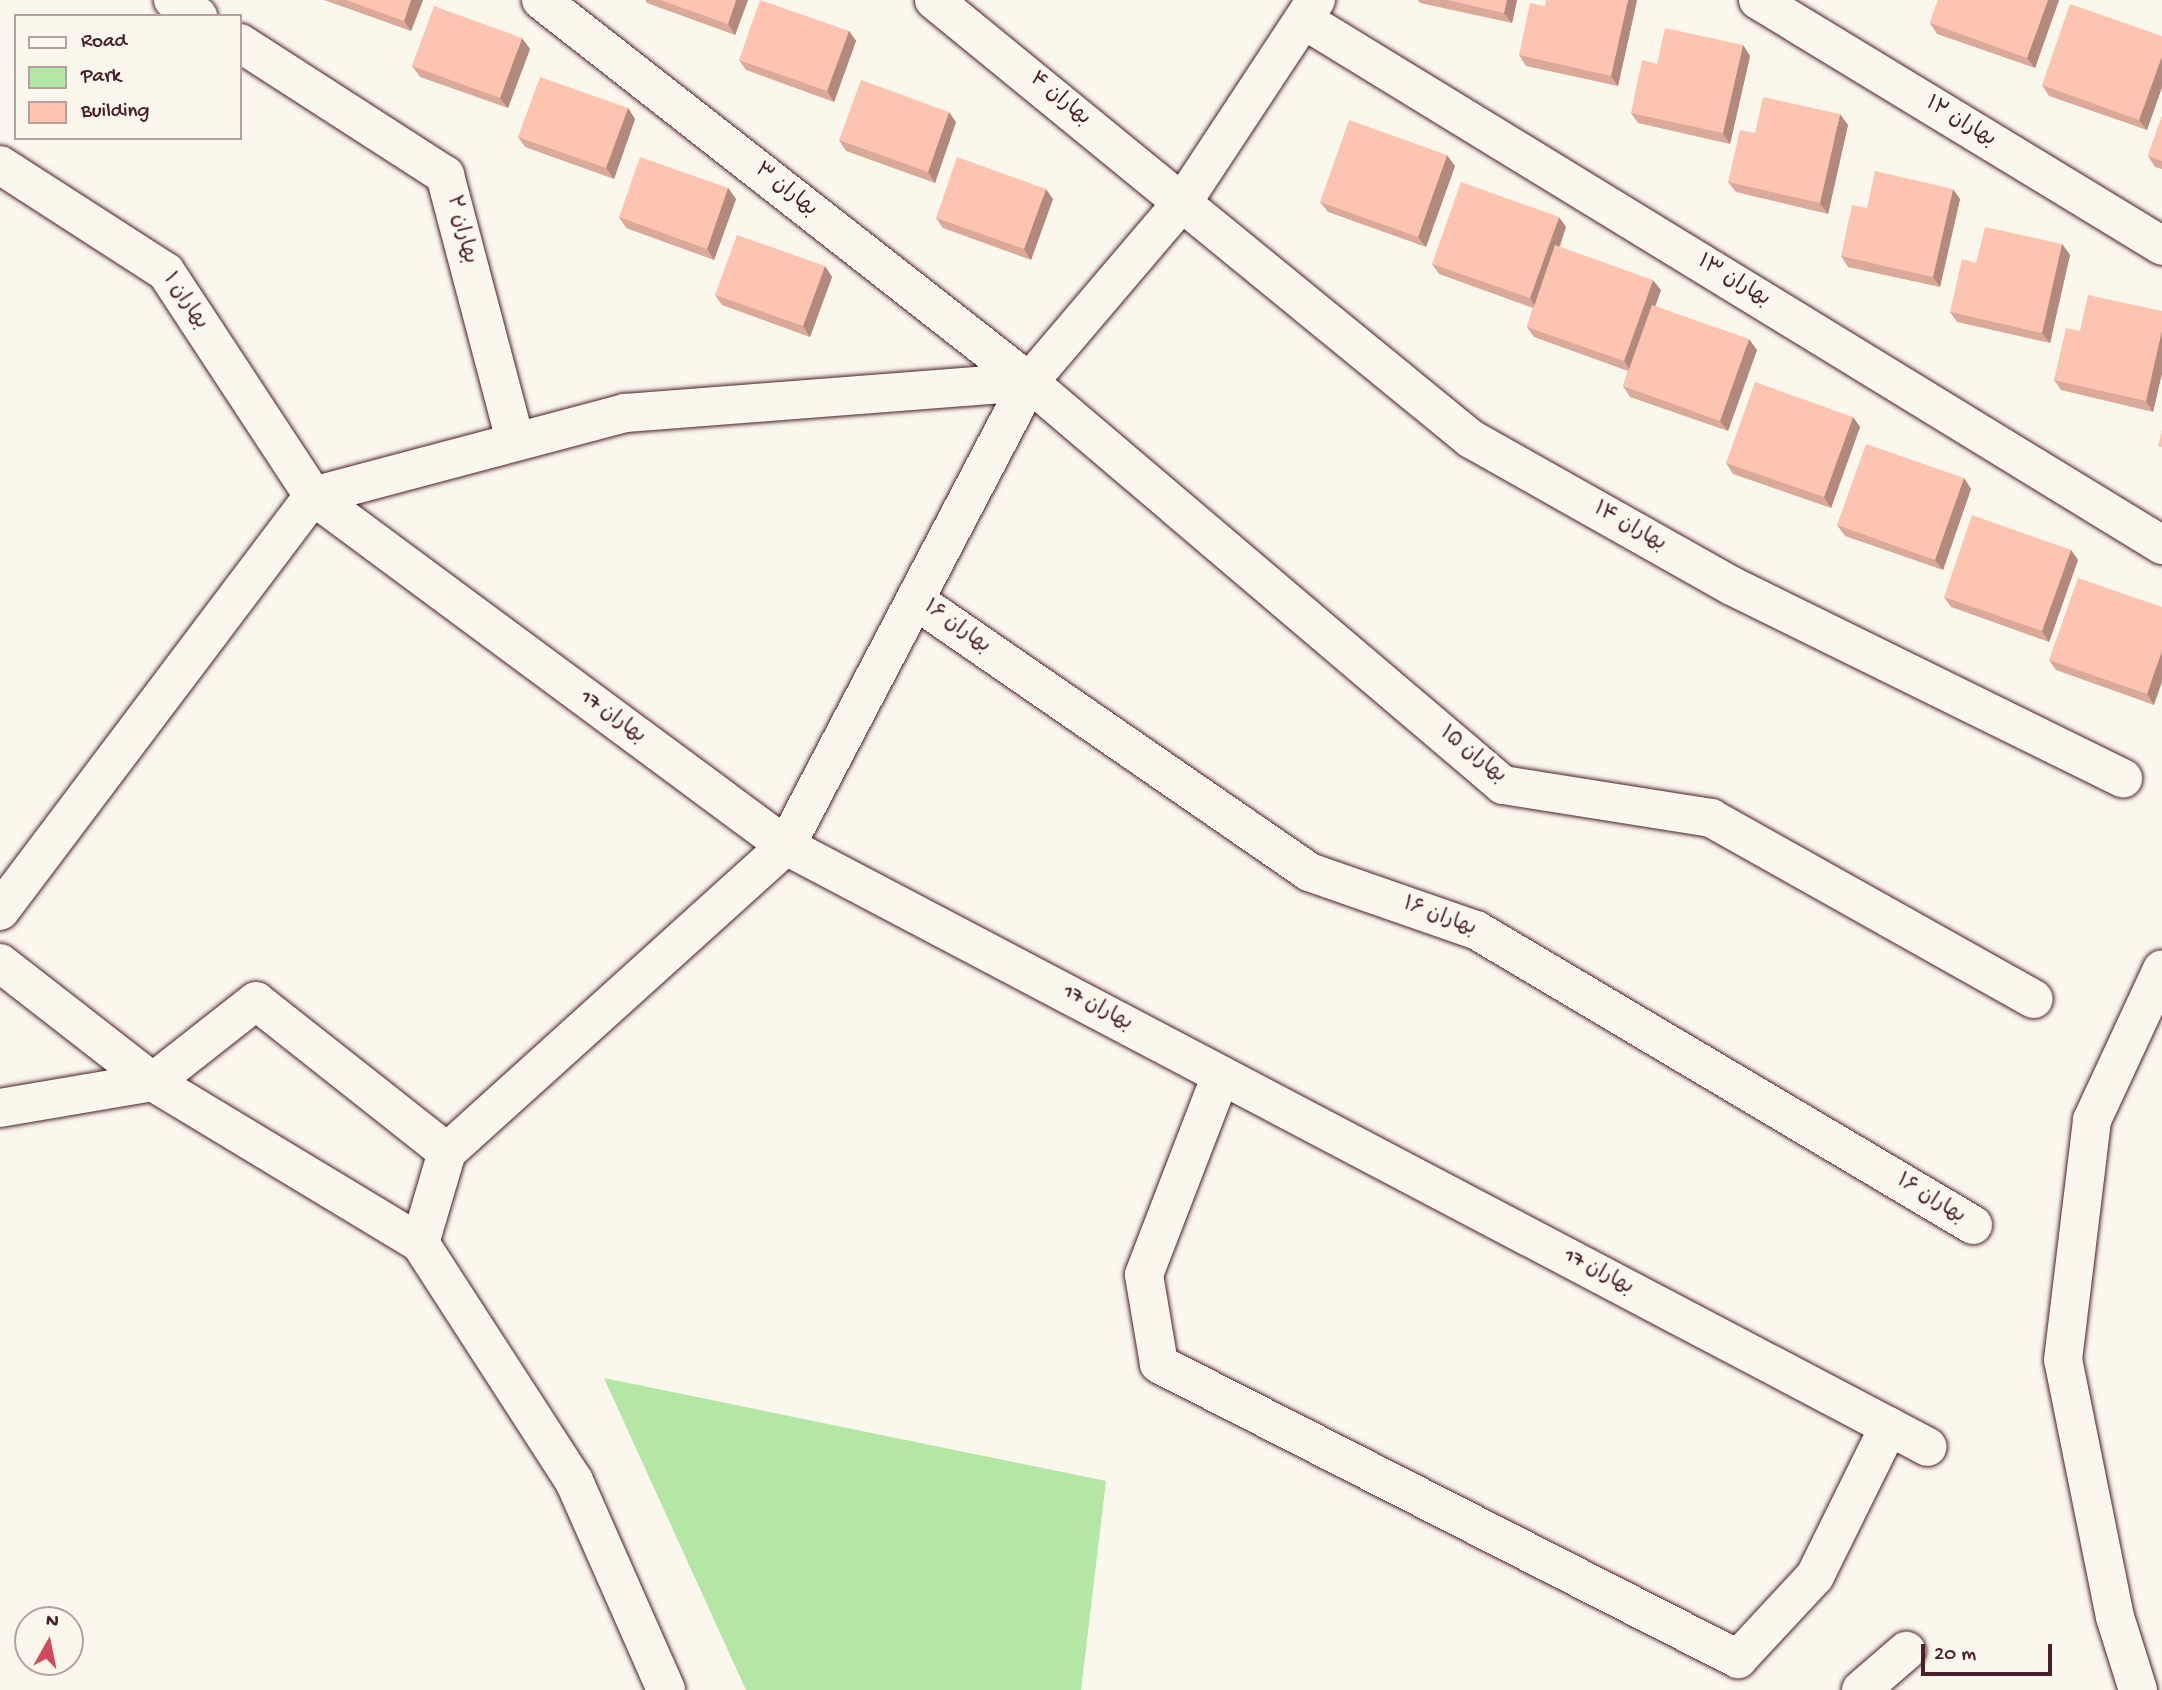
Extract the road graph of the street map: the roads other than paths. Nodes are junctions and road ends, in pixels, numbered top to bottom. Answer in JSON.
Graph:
{"nodes":[{"id":1,"x":173,"y":0,"type":"edge"},
{"id":2,"x":541,"y":0,"type":"edge"},
{"id":3,"x":934,"y":0,"type":"edge"},
{"id":4,"x":1758,"y":0,"type":"edge"},
{"id":5,"x":1310,"y":10,"type":"edge"},
{"id":6,"x":195,"y":14,"type":"edge"},
{"id":7,"x":242,"y":44,"type":"edge"},
{"id":8,"x":0,"y":165,"type":"edge"},
{"id":9,"x":1184,"y":200,"type":"junction"},
{"id":10,"x":2162,"y":246,"type":"edge"},
{"id":11,"x":1029,"y":382,"type":"junction"},
{"id":12,"x":515,"y":440,"type":"junction"},
{"id":13,"x":313,"y":496,"type":"junction"},
{"id":14,"x":2162,"y":545,"type":"edge"},
{"id":15,"x":915,"y":600,"type":"junction"},
{"id":16,"x":2123,"y":778,"type":"dead end"},
{"id":17,"x":786,"y":846,"type":"junction"},
{"id":18,"x":0,"y":911,"type":"edge"},
{"id":19,"x":0,"y":963,"type":"edge"},
{"id":20,"x":2162,"y":969,"type":"edge"},
{"id":21,"x":2034,"y":999,"type":"dead end"},
{"id":22,"x":1221,"y":1075,"type":"junction"},
{"id":23,"x":153,"y":1082,"type":"junction"},
{"id":24,"x":0,"y":1108,"type":"edge"},
{"id":25,"x":447,"y":1152,"type":"junction"},
{"id":26,"x":1973,"y":1225,"type":"dead end"},
{"id":27,"x":420,"y":1243,"type":"junction"},
{"id":28,"x":1889,"y":1426,"type":"junction"},
{"id":29,"x":1928,"y":1447,"type":"dead end"},
{"id":30,"x":1906,"y":1651,"type":"dead end"},
{"id":31,"x":666,"y":1690,"type":"edge"},
{"id":32,"x":1861,"y":1690,"type":"edge"},
{"id":33,"x":2138,"y":1690,"type":"edge"}],
"edges":[{"from":1,"to":6,"type":"street"},
{"from":2,"to":11,"type":"street","name":"بهاران ۳"},
{"from":3,"to":9,"type":"street","name":"بهاران ۴"},
{"from":4,"to":10,"type":"street","name":"بهاران ۱۲"},
{"from":5,"to":9,"type":"street"},
{"from":5,"to":14,"type":"street","name":"بهاران ۱۳"},
{"from":7,"to":12,"type":"street","name":"بهاران ۲"},
{"from":8,"to":13,"type":"street","name":"بهاران ۱"},
{"from":9,"to":11,"type":"street"},
{"from":9,"to":16,"type":"street","name":"بهاران ۱۴"},
{"from":11,"to":12,"type":"street"},
{"from":11,"to":15,"type":"street"},
{"from":11,"to":21,"type":"street","name":"بهاران ۱۵"},
{"from":12,"to":13,"type":"street"},
{"from":13,"to":17,"type":"street","name":"بهاران 17"},
{"from":13,"to":18,"type":"street"},
{"from":15,"to":17,"type":"street"},
{"from":15,"to":26,"type":"street","name":"بهاران ۱۶"},
{"from":17,"to":22,"type":"street","name":"بهاران 17"},
{"from":17,"to":25,"type":"street"},
{"from":19,"to":23,"type":"street"},
{"from":20,"to":33,"type":"street"},
{"from":22,"to":28,"type":"street","name":"بهاران 17"},
{"from":22,"to":28,"type":"street"},
{"from":23,"to":24,"type":"street"},
{"from":23,"to":25,"type":"street"},
{"from":23,"to":27,"type":"street"},
{"from":25,"to":27,"type":"street"},
{"from":27,"to":31,"type":"street"},
{"from":28,"to":29,"type":"street","name":"بهاران 17"},
{"from":30,"to":32,"type":"street"}]}
